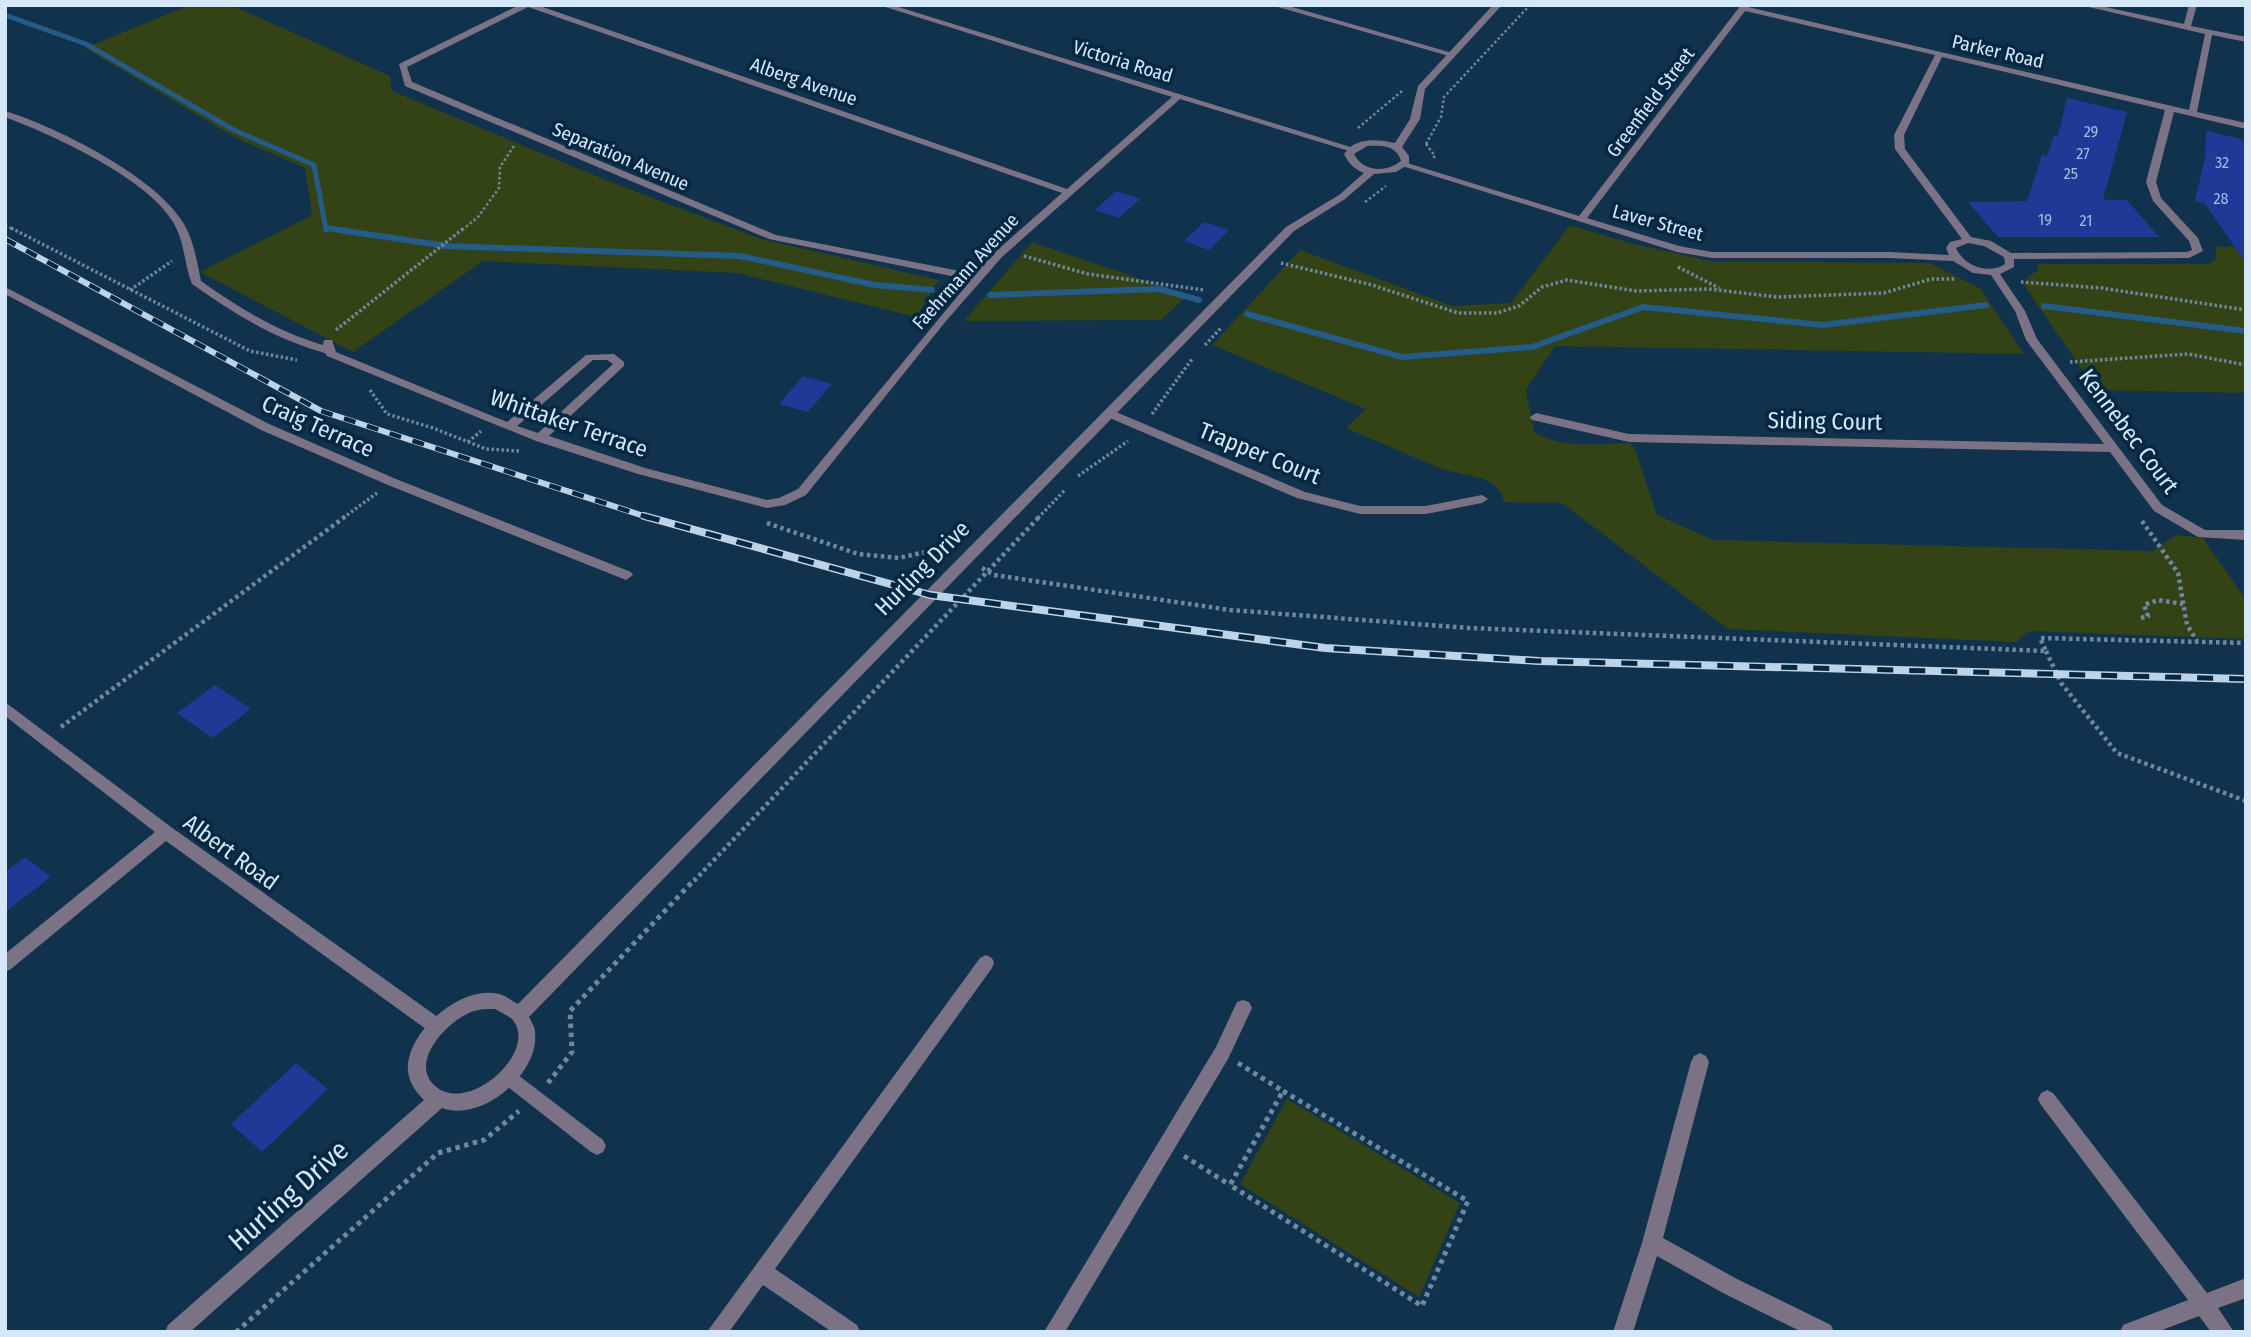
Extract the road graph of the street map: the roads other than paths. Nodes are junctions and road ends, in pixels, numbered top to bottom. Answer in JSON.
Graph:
{"nodes":[{"id":1,"x":527,"y":5,"type":"edge"},
{"id":2,"x":883,"y":5,"type":"edge"},
{"id":3,"x":1275,"y":5,"type":"edge"},
{"id":4,"x":1499,"y":5,"type":"edge"},
{"id":5,"x":2084,"y":5,"type":"edge"},
{"id":6,"x":2193,"y":5,"type":"edge"},
{"id":7,"x":1744,"y":7,"type":"edge"},
{"id":8,"x":2187,"y":27,"type":"junction"},
{"id":9,"x":2209,"y":32,"type":"junction"},
{"id":10,"x":2246,"y":40,"type":"edge"},
{"id":11,"x":1452,"y":54,"type":"junction"},
{"id":12,"x":1939,"y":55,"type":"junction"},
{"id":13,"x":1178,"y":96,"type":"junction"},
{"id":14,"x":2170,"y":110,"type":"junction"},
{"id":15,"x":5,"y":114,"type":"edge"},
{"id":16,"x":2192,"y":115,"type":"junction"},
{"id":17,"x":2246,"y":126,"type":"edge"},
{"id":18,"x":1397,"y":147,"type":"junction"},
{"id":19,"x":1352,"y":149,"type":"junction"},
{"id":20,"x":1404,"y":165,"type":"junction"},
{"id":21,"x":1368,"y":174,"type":"junction"},
{"id":22,"x":1067,"y":192,"type":"junction"},
{"id":23,"x":1581,"y":219,"type":"junction"},
{"id":24,"x":1968,"y":240,"type":"junction"},
{"id":25,"x":2009,"y":256,"type":"junction"},
{"id":26,"x":1954,"y":258,"type":"junction"},
{"id":27,"x":1994,"y":272,"type":"junction"},
{"id":28,"x":978,"y":278,"type":"junction"},
{"id":29,"x":5,"y":290,"type":"edge"},
{"id":30,"x":1110,"y":413,"type":"junction"},
{"id":31,"x":1536,"y":417,"type":"dead end"},
{"id":32,"x":509,"y":427,"type":"junction"},
{"id":33,"x":540,"y":438,"type":"junction"},
{"id":34,"x":2114,"y":448,"type":"junction"},
{"id":35,"x":802,"y":492,"type":"joint"},
{"id":36,"x":1482,"y":499,"type":"dead end"},
{"id":37,"x":2246,"y":535,"type":"edge"},
{"id":38,"x":626,"y":575,"type":"dead end"},
{"id":39,"x":5,"y":708,"type":"edge"},
{"id":40,"x":166,"y":832,"type":"junction"},
{"id":41,"x":986,"y":963,"type":"dead end"},
{"id":42,"x":5,"y":964,"type":"edge"},
{"id":43,"x":1243,"y":1008,"type":"dead end"},
{"id":44,"x":520,"y":1014,"type":"junction"},
{"id":45,"x":436,"y":1026,"type":"junction"},
{"id":46,"x":1700,"y":1062,"type":"dead end"},
{"id":47,"x":509,"y":1077,"type":"junction"},
{"id":48,"x":2047,"y":1099,"type":"dead end"},
{"id":49,"x":437,"y":1100,"type":"junction"},
{"id":50,"x":597,"y":1146,"type":"dead end"},
{"id":51,"x":1652,"y":1243,"type":"junction"},
{"id":52,"x":762,"y":1272,"type":"junction"},
{"id":53,"x":2246,"y":1288,"type":"edge"},
{"id":54,"x":2203,"y":1304,"type":"junction"},
{"id":55,"x":175,"y":1332,"type":"edge"},
{"id":56,"x":718,"y":1332,"type":"edge"},
{"id":57,"x":850,"y":1332,"type":"edge"},
{"id":58,"x":1054,"y":1332,"type":"edge"},
{"id":59,"x":1623,"y":1332,"type":"edge"},
{"id":60,"x":1824,"y":1332,"type":"edge"},
{"id":61,"x":2130,"y":1332,"type":"edge"},
{"id":62,"x":2224,"y":1332,"type":"edge"}],
"edges":[{"from":1,"to":22,"type":"street","name":"Alberg Avenue"},
{"from":1,"to":28,"type":"street","name":"Separation Avenue"},
{"from":2,"to":13,"type":"street","name":"Victoria Road"},
{"from":3,"to":11,"type":"street"},
{"from":4,"to":11,"type":"street"},
{"from":5,"to":8,"type":"street"},
{"from":6,"to":8,"type":"street"},
{"from":7,"to":12,"type":"street","name":"Parker Road"},
{"from":7,"to":23,"type":"street","name":"Greenfield Street"},
{"from":8,"to":9,"type":"street"},
{"from":9,"to":10,"type":"street"},
{"from":9,"to":16,"type":"street"},
{"from":11,"to":18,"type":"street"},
{"from":12,"to":14,"type":"street","name":"Parker Road"},
{"from":12,"to":24,"type":"street"},
{"from":13,"to":19,"type":"street","name":"Victoria Road"},
{"from":13,"to":22,"type":"street","name":"Faehrmann Avenue"},
{"from":14,"to":16,"type":"street","name":"Parker Road"},
{"from":14,"to":25,"type":"street"},
{"from":15,"to":32,"type":"street","name":"Whittaker Terrace"},
{"from":16,"to":17,"type":"street","name":"Parker Road"},
{"from":18,"to":19,"type":"street"},
{"from":18,"to":20,"type":"street"},
{"from":19,"to":21,"type":"street"},
{"from":20,"to":21,"type":"street"},
{"from":20,"to":23,"type":"street","name":"Laver Street"},
{"from":21,"to":30,"type":"street","name":"Hurling Drive"},
{"from":22,"to":28,"type":"street","name":"Faehrmann Avenue"},
{"from":23,"to":26,"type":"street","name":"Laver Street"},
{"from":24,"to":25,"type":"street"},
{"from":24,"to":26,"type":"street"},
{"from":25,"to":27,"type":"street"},
{"from":26,"to":27,"type":"street","name":"Laver Street"},
{"from":27,"to":34,"type":"street","name":"Kennebec Court"},
{"from":28,"to":35,"type":"street","name":"Faehrmann Avenue"},
{"from":29,"to":38,"type":"street","name":"Craig Terrace"},
{"from":30,"to":36,"type":"street","name":"Trapper Court"},
{"from":30,"to":44,"type":"street","name":"Hurling Drive"},
{"from":31,"to":34,"type":"street","name":"Siding Court"},
{"from":32,"to":33,"type":"street","name":"Whittaker Terrace"},
{"from":32,"to":33,"type":"street"},
{"from":33,"to":35,"type":"street","name":"Whittaker Terrace"},
{"from":34,"to":37,"type":"street","name":"Kennebec Court"},
{"from":39,"to":40,"type":"street","name":"Albert Road"},
{"from":40,"to":42,"type":"street"},
{"from":40,"to":45,"type":"street","name":"Albert Road"},
{"from":41,"to":52,"type":"street"},
{"from":43,"to":58,"type":"street"},
{"from":44,"to":45,"type":"street"},
{"from":44,"to":47,"type":"street"},
{"from":45,"to":49,"type":"street"},
{"from":46,"to":51,"type":"street"},
{"from":47,"to":49,"type":"street"},
{"from":47,"to":50,"type":"street"},
{"from":48,"to":54,"type":"street"},
{"from":49,"to":55,"type":"street","name":"Hurling Drive"},
{"from":51,"to":59,"type":"street"},
{"from":51,"to":60,"type":"street"},
{"from":52,"to":56,"type":"street"},
{"from":52,"to":57,"type":"street"},
{"from":53,"to":54,"type":"street"},
{"from":54,"to":61,"type":"street"},
{"from":54,"to":62,"type":"street"}]}
